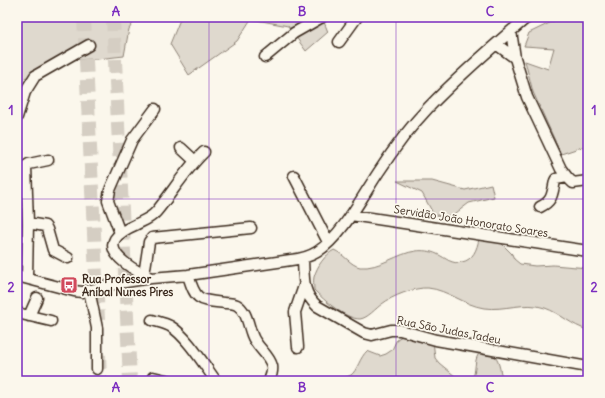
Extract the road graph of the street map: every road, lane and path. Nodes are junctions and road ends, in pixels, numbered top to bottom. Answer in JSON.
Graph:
{"nodes":[{"id":1,"x":322,"y":17,"type":"edge"},
{"id":2,"x":357,"y":17,"type":"edge"},
{"id":3,"x":525,"y":18,"type":"edge"},
{"id":4,"x":511,"y":31,"type":"junction"},
{"id":5,"x":339,"y":42,"type":"dead end"},
{"id":6,"x":496,"y":44,"type":"junction"},
{"id":7,"x":90,"y":45,"type":"dead end"},
{"id":8,"x":265,"y":57,"type":"dead end"},
{"id":9,"x":515,"y":58,"type":"junction"},
{"id":10,"x":155,"y":109,"type":"dead end"},
{"id":11,"x":17,"y":117,"type":"edge"},
{"id":12,"x":181,"y":148,"type":"dead end"},
{"id":13,"x":204,"y":152,"type":"dead end"},
{"id":14,"x":48,"y":160,"type":"dead end"},
{"id":15,"x":195,"y":161,"type":"junction"},
{"id":16,"x":294,"y":176,"type":"dead end"},
{"id":17,"x":567,"y":177,"type":"junction"},
{"id":18,"x":588,"y":181,"type":"edge"},
{"id":19,"x":540,"y":207,"type":"dead end"},
{"id":20,"x":351,"y":215,"type":"junction"},
{"id":21,"x":28,"y":223,"type":"junction"},
{"id":22,"x":251,"y":228,"type":"dead end"},
{"id":23,"x":120,"y":233,"type":"junction"},
{"id":24,"x":328,"y":242,"type":"junction"},
{"id":25,"x":588,"y":252,"type":"edge"},
{"id":26,"x":68,"y":258,"type":"dead end"},
{"id":27,"x":303,"y":259,"type":"junction"},
{"id":28,"x":188,"y":275,"type":"junction"},
{"id":29,"x":17,"y":276,"type":"edge"},
{"id":30,"x":148,"y":276,"type":"junction"},
{"id":31,"x":27,"y":278,"type":"junction"},
{"id":32,"x":304,"y":286,"type":"junction"},
{"id":33,"x":89,"y":290,"type":"junction"},
{"id":34,"x":37,"y":298,"type":"dead end"},
{"id":35,"x":17,"y":313,"type":"edge"},
{"id":36,"x":29,"y":316,"type":"junction"},
{"id":37,"x":152,"y":320,"type":"dead end"},
{"id":38,"x":51,"y":321,"type":"dead end"},
{"id":39,"x":298,"y":347,"type":"dead end"},
{"id":40,"x":588,"y":367,"type":"edge"},
{"id":41,"x":97,"y":368,"type":"dead end"},
{"id":42,"x":153,"y":377,"type":"dead end"},
{"id":43,"x":170,"y":381,"type":"edge"},
{"id":44,"x":216,"y":381,"type":"edge"},
{"id":45,"x":269,"y":381,"type":"edge"}],
"edges":[{"from":1,"to":8,"type":"street"},
{"from":2,"to":5,"type":"street"},
{"from":3,"to":4,"type":"street"},
{"from":4,"to":6,"type":"street"},
{"from":4,"to":9,"type":"street"},
{"from":6,"to":9,"type":"street"},
{"from":6,"to":20,"type":"street"},
{"from":7,"to":11,"type":"street"},
{"from":9,"to":17,"type":"street"},
{"from":10,"to":23,"type":"street"},
{"from":12,"to":15,"type":"street"},
{"from":13,"to":15,"type":"street"},
{"from":14,"to":21,"type":"street"},
{"from":15,"to":23,"type":"street"},
{"from":16,"to":24,"type":"street"},
{"from":17,"to":18,"type":"street"},
{"from":17,"to":19,"type":"street"},
{"from":20,"to":24,"type":"street"},
{"from":20,"to":25,"type":"street","name":"Servidão João Honorato Soares"},
{"from":21,"to":26,"type":"street"},
{"from":21,"to":31,"type":"street"},
{"from":22,"to":30,"type":"street"},
{"from":23,"to":30,"type":"street"},
{"from":24,"to":27,"type":"street"},
{"from":27,"to":28,"type":"street"},
{"from":27,"to":32,"type":"street","name":"Rua São Judas Tadeu"},
{"from":28,"to":30,"type":"street"},
{"from":28,"to":45,"type":"street"},
{"from":29,"to":31,"type":"street"},
{"from":30,"to":33,"type":"street"},
{"from":31,"to":33,"type":"street"},
{"from":32,"to":39,"type":"street"},
{"from":32,"to":40,"type":"street","name":"Rua São Judas Tadeu"},
{"from":33,"to":41,"type":"street"},
{"from":34,"to":36,"type":"street"},
{"from":35,"to":36,"type":"street"},
{"from":36,"to":38,"type":"street"},
{"from":37,"to":44,"type":"street"},
{"from":42,"to":43,"type":"street"}]}
